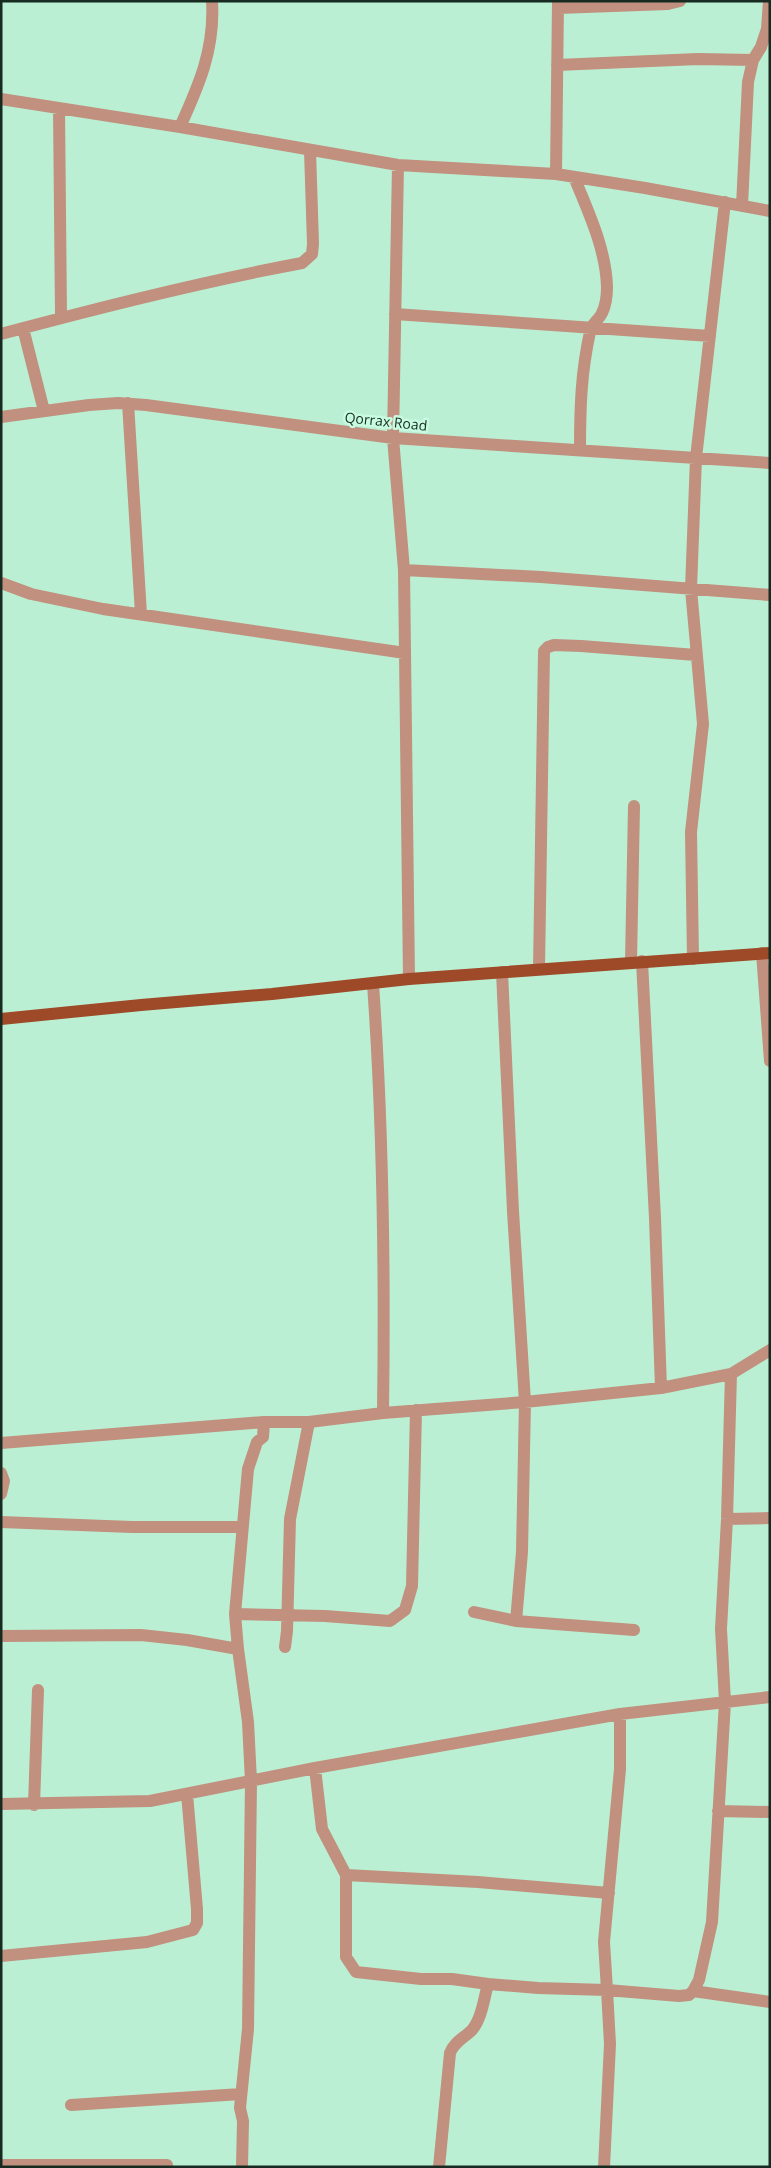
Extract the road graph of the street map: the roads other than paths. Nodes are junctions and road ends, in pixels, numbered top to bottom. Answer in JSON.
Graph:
{"nodes":[{"id":1,"x":212,"y":1,"type":"edge"},
{"id":2,"x":680,"y":1,"type":"edge"},
{"id":3,"x":769,"y":1,"type":"edge"},
{"id":4,"x":558,"y":5,"type":"edge"},
{"id":5,"x":753,"y":60,"type":"junction"},
{"id":6,"x":558,"y":65,"type":"junction"},
{"id":7,"x":1,"y":99,"type":"edge"},
{"id":8,"x":59,"y":108,"type":"junction"},
{"id":9,"x":180,"y":127,"type":"junction"},
{"id":10,"x":310,"y":150,"type":"junction"},
{"id":11,"x":398,"y":165,"type":"junction"},
{"id":12,"x":556,"y":174,"type":"junction"},
{"id":13,"x":574,"y":177,"type":"junction"},
{"id":14,"x":725,"y":202,"type":"junction"},
{"id":15,"x":742,"y":206,"type":"junction"},
{"id":16,"x":770,"y":211,"type":"edge"},
{"id":17,"x":395,"y":314,"type":"junction"},
{"id":18,"x":61,"y":316,"type":"junction"},
{"id":19,"x":23,"y":328,"type":"junction"},
{"id":20,"x":590,"y":329,"type":"junction"},
{"id":21,"x":1,"y":334,"type":"edge"},
{"id":22,"x":710,"y":336,"type":"junction"},
{"id":23,"x":128,"y":404,"type":"junction"},
{"id":24,"x":44,"y":411,"type":"junction"},
{"id":25,"x":1,"y":417,"type":"edge"},
{"id":26,"x":393,"y":438,"type":"junction"},
{"id":27,"x":580,"y":450,"type":"junction"},
{"id":28,"x":696,"y":458,"type":"junction"},
{"id":29,"x":770,"y":463,"type":"edge"},
{"id":30,"x":404,"y":570,"type":"junction"},
{"id":31,"x":1,"y":583,"type":"edge"},
{"id":32,"x":691,"y":589,"type":"junction"},
{"id":33,"x":770,"y":595,"type":"edge"},
{"id":34,"x":142,"y":614,"type":"junction"},
{"id":35,"x":405,"y":654,"type":"junction"},
{"id":36,"x":696,"y":655,"type":"junction"},
{"id":37,"x":634,"y":806,"type":"dead end"},
{"id":38,"x":766,"y":953,"type":"edge"},
{"id":39,"x":693,"y":959,"type":"junction"},
{"id":40,"x":637,"y":962,"type":"junction"},
{"id":41,"x":539,"y":969,"type":"junction"},
{"id":42,"x":502,"y":972,"type":"junction"},
{"id":43,"x":409,"y":979,"type":"junction"},
{"id":44,"x":373,"y":984,"type":"junction"},
{"id":45,"x":1,"y":1019,"type":"edge"},
{"id":46,"x":770,"y":1061,"type":"edge"},
{"id":47,"x":770,"y":1350,"type":"edge"},
{"id":48,"x":731,"y":1374,"type":"junction"},
{"id":49,"x":660,"y":1388,"type":"junction"},
{"id":50,"x":525,"y":1402,"type":"junction"},
{"id":51,"x":416,"y":1410,"type":"junction"},
{"id":52,"x":383,"y":1412,"type":"junction"},
{"id":53,"x":264,"y":1422,"type":"junction"},
{"id":54,"x":309,"y":1422,"type":"junction"},
{"id":55,"x":1,"y":1443,"type":"edge"},
{"id":56,"x":1,"y":1472,"type":"edge"},
{"id":57,"x":1,"y":1494,"type":"edge"},
{"id":58,"x":770,"y":1518,"type":"edge"},
{"id":59,"x":727,"y":1519,"type":"junction"},
{"id":60,"x":1,"y":1522,"type":"edge"},
{"id":61,"x":242,"y":1527,"type":"junction"},
{"id":62,"x":474,"y":1612,"type":"dead end"},
{"id":63,"x":235,"y":1614,"type":"junction"},
{"id":64,"x":287,"y":1616,"type":"junction"},
{"id":65,"x":516,"y":1621,"type":"junction"},
{"id":66,"x":634,"y":1630,"type":"dead end"},
{"id":67,"x":1,"y":1636,"type":"edge"},
{"id":68,"x":284,"y":1647,"type":"dead end"},
{"id":69,"x":238,"y":1649,"type":"junction"},
{"id":70,"x":38,"y":1690,"type":"dead end"},
{"id":71,"x":770,"y":1697,"type":"edge"},
{"id":72,"x":725,"y":1702,"type":"junction"},
{"id":73,"x":620,"y":1714,"type":"junction"},
{"id":74,"x":315,"y":1768,"type":"junction"},
{"id":75,"x":252,"y":1781,"type":"junction"},
{"id":76,"x":187,"y":1794,"type":"junction"},
{"id":77,"x":1,"y":1804,"type":"edge"},
{"id":78,"x":34,"y":1805,"type":"junction"},
{"id":79,"x":718,"y":1810,"type":"junction"},
{"id":80,"x":770,"y":1812,"type":"edge"},
{"id":81,"x":346,"y":1874,"type":"junction"},
{"id":82,"x":609,"y":1893,"type":"junction"},
{"id":83,"x":1,"y":1956,"type":"edge"},
{"id":84,"x":488,"y":1984,"type":"junction"},
{"id":85,"x":607,"y":1990,"type":"junction"},
{"id":86,"x":693,"y":1991,"type":"junction"},
{"id":87,"x":770,"y":2002,"type":"edge"},
{"id":88,"x":241,"y":2094,"type":"junction"},
{"id":89,"x":71,"y":2105,"type":"dead end"},
{"id":90,"x":1,"y":2165,"type":"edge"},
{"id":91,"x":167,"y":2165,"type":"dead end"},
{"id":92,"x":242,"y":2167,"type":"edge"},
{"id":93,"x":439,"y":2167,"type":"edge"},
{"id":94,"x":604,"y":2167,"type":"edge"}],
"edges":[{"from":1,"to":9,"type":"street"},
{"from":2,"to":4,"type":"street"},
{"from":3,"to":5,"type":"street"},
{"from":4,"to":6,"type":"street"},
{"from":5,"to":6,"type":"street"},
{"from":5,"to":15,"type":"street"},
{"from":6,"to":12,"type":"street"},
{"from":7,"to":8,"type":"street"},
{"from":8,"to":9,"type":"street"},
{"from":8,"to":18,"type":"street"},
{"from":9,"to":10,"type":"street"},
{"from":10,"to":11,"type":"street"},
{"from":10,"to":18,"type":"street"},
{"from":11,"to":12,"type":"street"},
{"from":11,"to":17,"type":"street"},
{"from":12,"to":13,"type":"street"},
{"from":13,"to":14,"type":"street"},
{"from":13,"to":20,"type":"street"},
{"from":14,"to":15,"type":"street"},
{"from":14,"to":22,"type":"street"},
{"from":15,"to":16,"type":"street"},
{"from":17,"to":20,"type":"street"},
{"from":17,"to":26,"type":"street"},
{"from":18,"to":19,"type":"street"},
{"from":19,"to":21,"type":"street"},
{"from":19,"to":24,"type":"street"},
{"from":20,"to":22,"type":"street"},
{"from":20,"to":27,"type":"street"},
{"from":22,"to":28,"type":"street"},
{"from":23,"to":24,"type":"street","name":"Qorrax Road"},
{"from":23,"to":26,"type":"street","name":"Qorrax Road"},
{"from":23,"to":34,"type":"street"},
{"from":24,"to":25,"type":"street","name":"Qorrax Road"},
{"from":26,"to":27,"type":"street","name":"Qorrax Road"},
{"from":26,"to":30,"type":"street"},
{"from":27,"to":28,"type":"street","name":"Qorrax Road"},
{"from":28,"to":29,"type":"street","name":"Qorrax Road"},
{"from":28,"to":32,"type":"street"},
{"from":30,"to":32,"type":"street"},
{"from":30,"to":35,"type":"street"},
{"from":31,"to":34,"type":"street"},
{"from":32,"to":33,"type":"street"},
{"from":32,"to":36,"type":"street"},
{"from":34,"to":35,"type":"street"},
{"from":35,"to":43,"type":"street"},
{"from":36,"to":39,"type":"street"},
{"from":36,"to":41,"type":"street"},
{"from":37,"to":40,"type":"street"},
{"from":38,"to":39,"type":"main road"},
{"from":38,"to":46,"type":"street"},
{"from":39,"to":40,"type":"main road"},
{"from":40,"to":41,"type":"main road"},
{"from":40,"to":49,"type":"street"},
{"from":41,"to":42,"type":"main road"},
{"from":42,"to":43,"type":"main road"},
{"from":42,"to":50,"type":"street"},
{"from":43,"to":44,"type":"main road"},
{"from":44,"to":45,"type":"main road"},
{"from":44,"to":52,"type":"street"},
{"from":47,"to":48,"type":"street"},
{"from":48,"to":49,"type":"street"},
{"from":48,"to":59,"type":"street"},
{"from":49,"to":50,"type":"street"},
{"from":50,"to":51,"type":"street"},
{"from":50,"to":65,"type":"street"},
{"from":51,"to":52,"type":"street"},
{"from":51,"to":64,"type":"street"},
{"from":52,"to":54,"type":"street"},
{"from":53,"to":54,"type":"street"},
{"from":53,"to":55,"type":"street"},
{"from":53,"to":61,"type":"street"},
{"from":54,"to":64,"type":"street"},
{"from":56,"to":57,"type":"street"},
{"from":58,"to":59,"type":"street"},
{"from":59,"to":72,"type":"street"},
{"from":60,"to":61,"type":"street"},
{"from":61,"to":63,"type":"street"},
{"from":62,"to":65,"type":"street"},
{"from":63,"to":64,"type":"street"},
{"from":63,"to":69,"type":"street"},
{"from":64,"to":68,"type":"street"},
{"from":65,"to":66,"type":"street"},
{"from":67,"to":69,"type":"street"},
{"from":69,"to":75,"type":"street"},
{"from":70,"to":78,"type":"street"},
{"from":71,"to":72,"type":"street"},
{"from":72,"to":73,"type":"street"},
{"from":72,"to":79,"type":"street"},
{"from":73,"to":74,"type":"street"},
{"from":73,"to":82,"type":"street"},
{"from":74,"to":75,"type":"street"},
{"from":74,"to":81,"type":"street"},
{"from":75,"to":76,"type":"street"},
{"from":75,"to":88,"type":"street"},
{"from":76,"to":78,"type":"street"},
{"from":76,"to":83,"type":"street"},
{"from":77,"to":78,"type":"street"},
{"from":79,"to":80,"type":"street"},
{"from":79,"to":86,"type":"street"},
{"from":81,"to":82,"type":"street"},
{"from":81,"to":84,"type":"street"},
{"from":82,"to":85,"type":"street"},
{"from":84,"to":85,"type":"street"},
{"from":84,"to":93,"type":"street"},
{"from":85,"to":86,"type":"street"},
{"from":85,"to":94,"type":"street"},
{"from":86,"to":87,"type":"street"},
{"from":88,"to":89,"type":"street"},
{"from":88,"to":92,"type":"street"},
{"from":90,"to":91,"type":"street"}]}
